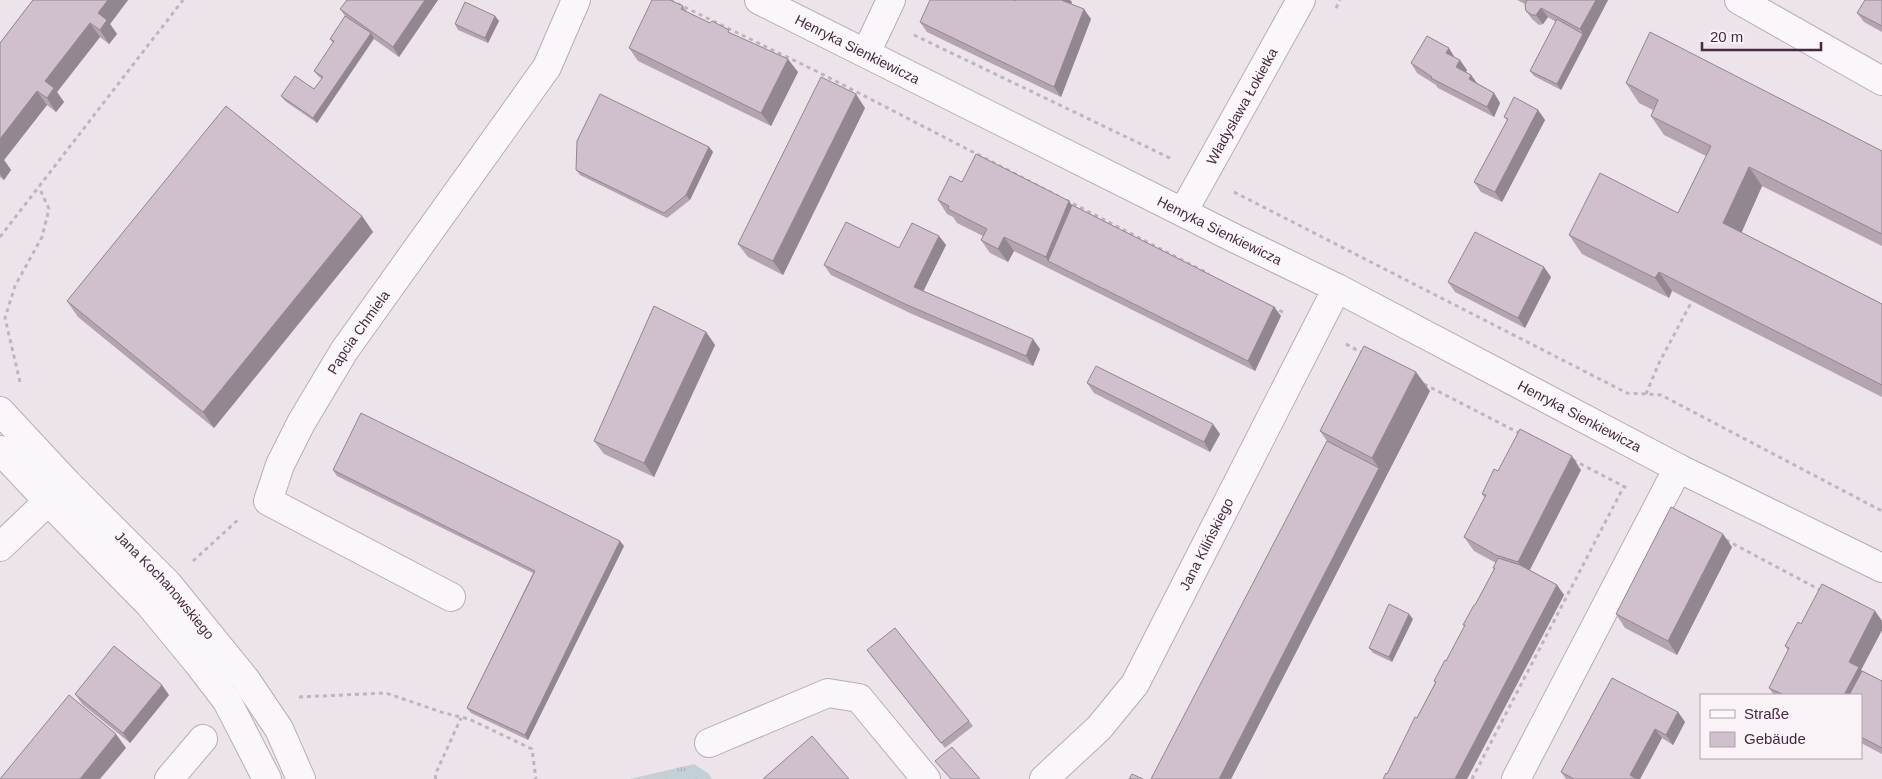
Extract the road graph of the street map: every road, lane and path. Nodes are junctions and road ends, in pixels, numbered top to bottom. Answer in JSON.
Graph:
{"nodes":[{"id":1,"x":183,"y":0,"type":"edge"},
{"id":2,"x":576,"y":0,"type":"edge"},
{"id":3,"x":670,"y":0,"type":"edge"},
{"id":4,"x":759,"y":0,"type":"edge"},
{"id":5,"x":1301,"y":0,"type":"edge"},
{"id":6,"x":1738,"y":0,"type":"edge"},
{"id":7,"x":1775,"y":8,"type":"edge"},
{"id":8,"x":886,"y":10,"type":"edge"},
{"id":9,"x":866,"y":52,"type":"junction"},
{"id":10,"x":1882,"y":81,"type":"edge"},
{"id":11,"x":1205,"y":172,"type":"junction"},
{"id":12,"x":39,"y":187,"type":"junction"},
{"id":13,"x":1182,"y":212,"type":"junction"},
{"id":14,"x":0,"y":237,"type":"edge"},
{"id":15,"x":1217,"y":278,"type":"edge"},
{"id":16,"x":1337,"y":288,"type":"junction"},
{"id":17,"x":1692,"y":301,"type":"edge"},
{"id":18,"x":1267,"y":304,"type":"edge"},
{"id":19,"x":1316,"y":330,"type":"junction"},
{"id":20,"x":1369,"y":356,"type":"edge"},
{"id":21,"x":1422,"y":383,"type":"dead end"},
{"id":22,"x":22,"y":390,"type":"dead end"},
{"id":23,"x":1646,"y":394,"type":"junction"},
{"id":24,"x":0,"y":411,"type":"edge"},
{"id":25,"x":1527,"y":437,"type":"edge"},
{"id":26,"x":0,"y":450,"type":"edge"},
{"id":27,"x":1571,"y":459,"type":"edge"},
{"id":28,"x":1678,"y":468,"type":"junction"},
{"id":29,"x":67,"y":483,"type":"junction"},
{"id":30,"x":1624,"y":486,"type":"junction"},
{"id":31,"x":48,"y":502,"type":"junction"},
{"id":32,"x":1659,"y":504,"type":"junction"},
{"id":33,"x":1882,"y":511,"type":"edge"},
{"id":34,"x":236,"y":520,"type":"dead end"},
{"id":35,"x":1719,"y":536,"type":"edge"},
{"id":36,"x":0,"y":547,"type":"edge"},
{"id":37,"x":1882,"y":568,"type":"edge"},
{"id":38,"x":168,"y":584,"type":"junction"},
{"id":39,"x":1830,"y":596,"type":"edge"},
{"id":40,"x":451,"y":597,"type":"dead end"},
{"id":41,"x":263,"y":705,"type":"junction"},
{"id":42,"x":461,"y":718,"type":"junction"},
{"id":43,"x":203,"y":739,"type":"dead end"},
{"id":44,"x":709,"y":744,"type":"dead end"},
{"id":45,"x":169,"y":779,"type":"edge"},
{"id":46,"x":267,"y":779,"type":"edge"},
{"id":47,"x":301,"y":779,"type":"edge"},
{"id":48,"x":436,"y":779,"type":"edge"},
{"id":49,"x":536,"y":779,"type":"edge"},
{"id":50,"x":926,"y":779,"type":"edge"},
{"id":51,"x":1044,"y":779,"type":"edge"},
{"id":52,"x":1472,"y":779,"type":"edge"},
{"id":53,"x":1516,"y":779,"type":"edge"}],
"edges":[{"from":1,"to":12,"type":"path"},
{"from":2,"to":40,"type":"street","name":"Papcia Chmiela"},
{"from":3,"to":15,"type":"path"},
{"from":4,"to":9,"type":"street","name":"Henryka Sienkiewicza"},
{"from":5,"to":11,"type":"street","name":"Władysława Łokietka"},
{"from":6,"to":7,"type":"street"},
{"from":7,"to":10,"type":"street"},
{"from":8,"to":9,"type":"street"},
{"from":8,"to":11,"type":"path"},
{"from":9,"to":13,"type":"street","name":"Henryka Sienkiewicza"},
{"from":11,"to":13,"type":"street","name":"Władysława Łokietka"},
{"from":11,"to":23,"type":"path"},
{"from":12,"to":14,"type":"path"},
{"from":12,"to":22,"type":"path"},
{"from":13,"to":16,"type":"street","name":"Henryka Sienkiewicza"},
{"from":16,"to":19,"type":"street","name":"Jana Kilińskiego"},
{"from":16,"to":28,"type":"street","name":"Henryka Sienkiewicza"},
{"from":17,"to":23,"type":"path"},
{"from":18,"to":19,"type":"path"},
{"from":19,"to":20,"type":"path"},
{"from":19,"to":51,"type":"street","name":"Jana Kilińskiego"},
{"from":21,"to":25,"type":"path"},
{"from":23,"to":33,"type":"path"},
{"from":24,"to":29,"type":"street","name":"Jana Kochanowskiego"},
{"from":26,"to":31,"type":"street","name":"Jana Kochanowskiego"},
{"from":27,"to":30,"type":"path"},
{"from":28,"to":32,"type":"street"},
{"from":28,"to":37,"type":"street","name":"Henryka Sienkiewicza"},
{"from":29,"to":31,"type":"street"},
{"from":29,"to":38,"type":"street","name":"Jana Kochanowskiego"},
{"from":30,"to":32,"type":"path"},
{"from":30,"to":52,"type":"path"},
{"from":31,"to":36,"type":"street"},
{"from":31,"to":46,"type":"street","name":"Jana Kochanowskiego"},
{"from":32,"to":53,"type":"street"},
{"from":34,"to":38,"type":"path"},
{"from":35,"to":39,"type":"path"},
{"from":38,"to":41,"type":"street","name":"Jana Kochanowskiego"},
{"from":41,"to":42,"type":"path"},
{"from":41,"to":47,"type":"street","name":"Jana Kochanowskiego"},
{"from":42,"to":48,"type":"path"},
{"from":42,"to":49,"type":"path"},
{"from":43,"to":45,"type":"street"},
{"from":44,"to":50,"type":"street"}]}
